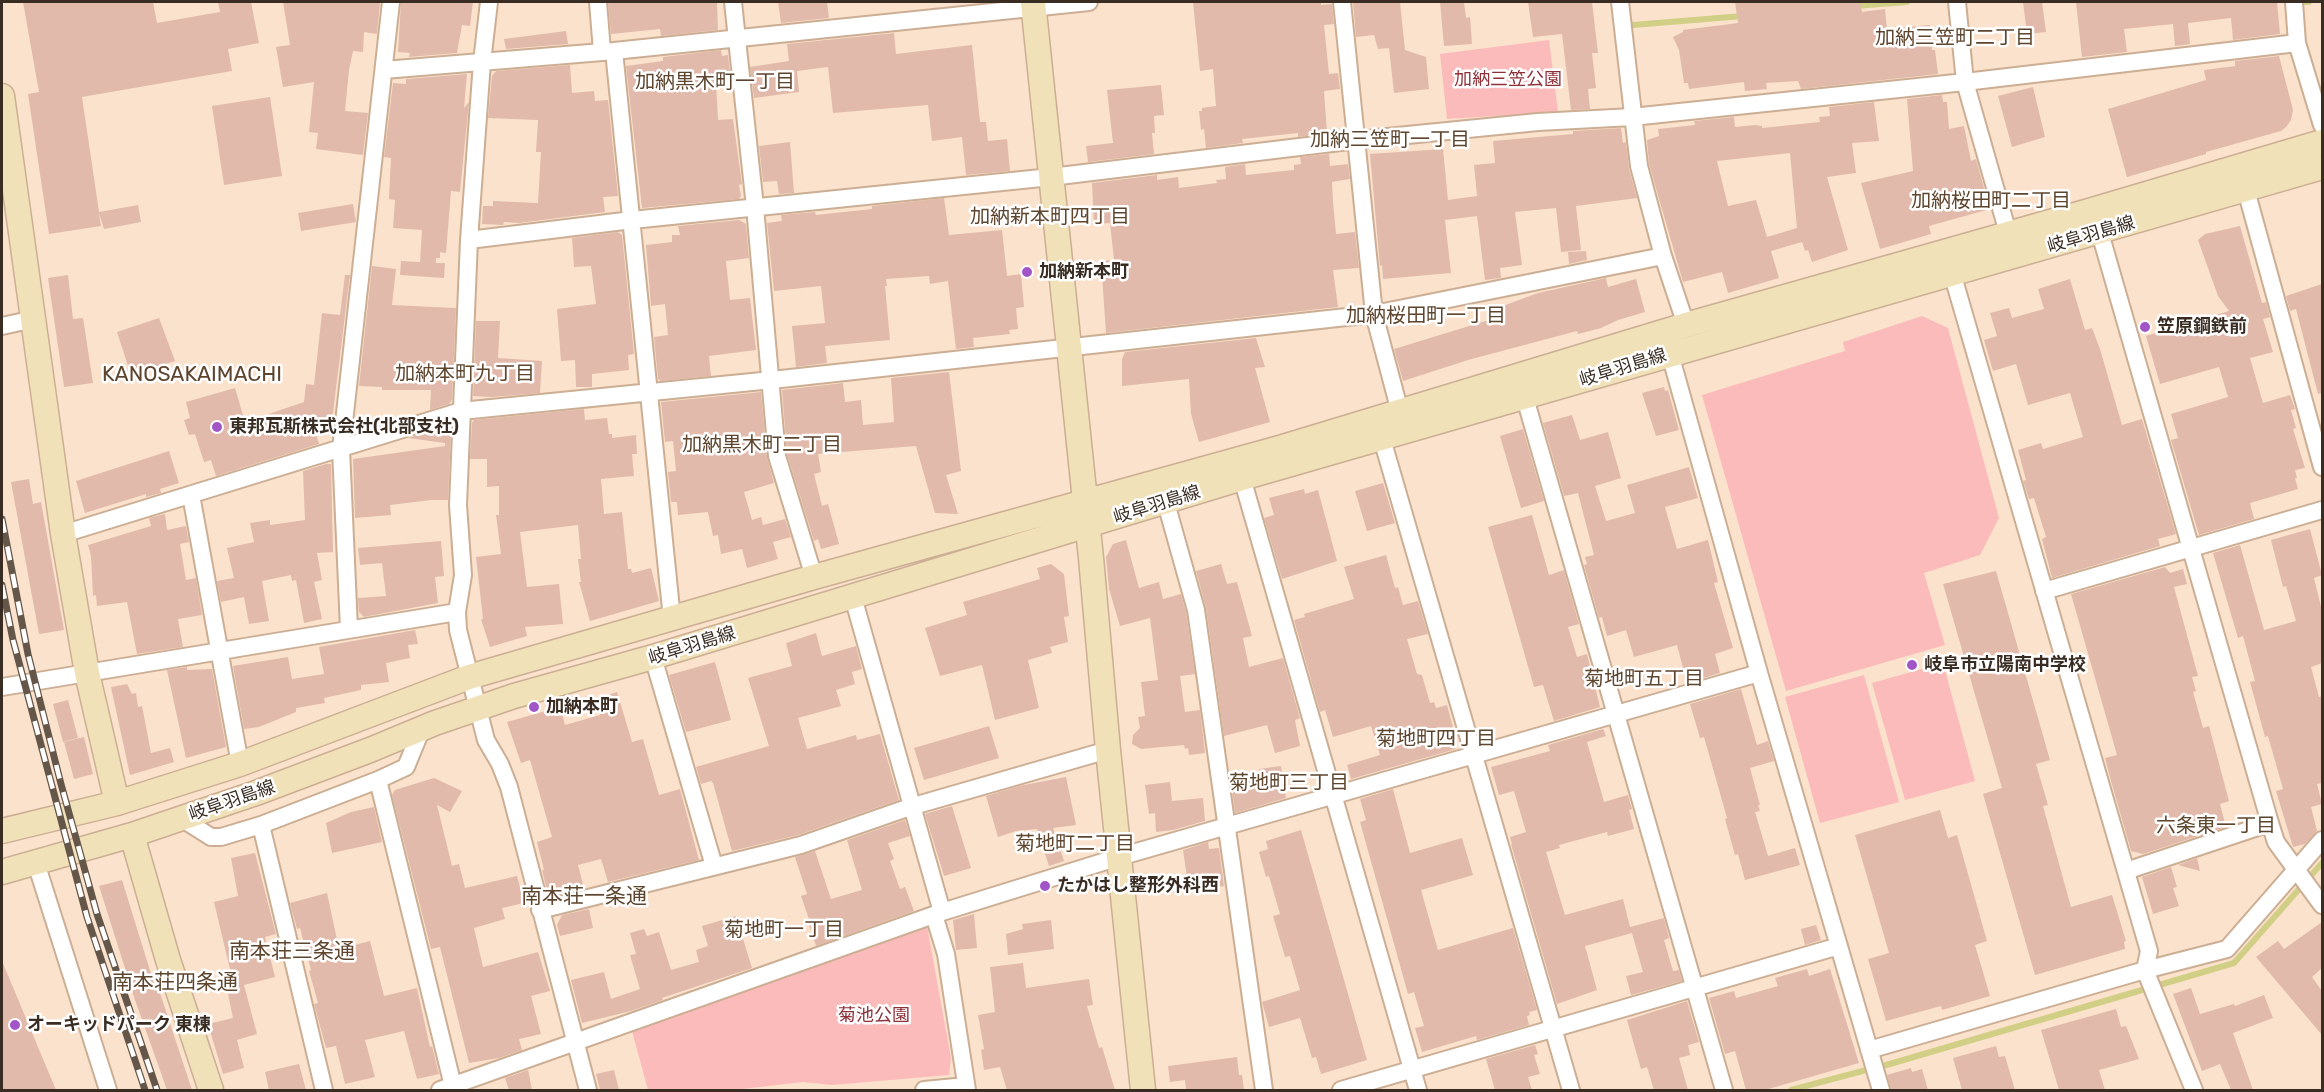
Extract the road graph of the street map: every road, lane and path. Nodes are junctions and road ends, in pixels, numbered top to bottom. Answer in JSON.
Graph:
{"nodes":[{"id":1,"x":391,"y":2,"type":"edge"},
{"id":2,"x":489,"y":2,"type":"edge"},
{"id":3,"x":598,"y":2,"type":"edge"},
{"id":4,"x":733,"y":2,"type":"edge"},
{"id":5,"x":1089,"y":2,"type":"edge"},
{"id":6,"x":1342,"y":2,"type":"edge"},
{"id":7,"x":1620,"y":2,"type":"edge"},
{"id":8,"x":1957,"y":2,"type":"edge"},
{"id":9,"x":2294,"y":2,"type":"edge"},
{"id":10,"x":1033,"y":4,"type":"edge"},
{"id":11,"x":737,"y":38,"type":"junction"},
{"id":12,"x":2297,"y":43,"type":"junction"},
{"id":13,"x":608,"y":51,"type":"junction"},
{"id":14,"x":482,"y":62,"type":"junction"},
{"id":15,"x":384,"y":70,"type":"junction"},
{"id":16,"x":1965,"y":82,"type":"junction"},
{"id":17,"x":2,"y":96,"type":"edge"},
{"id":18,"x":1632,"y":117,"type":"junction"},
{"id":19,"x":2322,"y":125,"type":"edge"},
{"id":20,"x":1357,"y":140,"type":"junction"},
{"id":21,"x":2322,"y":142,"type":"edge"},
{"id":22,"x":2322,"y":167,"type":"edge"},
{"id":23,"x":1051,"y":177,"type":"junction"},
{"id":24,"x":2246,"y":190,"type":"junction"},
{"id":25,"x":755,"y":207,"type":"junction"},
{"id":26,"x":632,"y":220,"type":"junction"},
{"id":27,"x":2008,"y":233,"type":"junction"},
{"id":28,"x":2100,"y":233,"type":"junction"},
{"id":29,"x":469,"y":240,"type":"junction"},
{"id":30,"x":1663,"y":256,"type":"junction"},
{"id":31,"x":1952,"y":273,"type":"junction"},
{"id":32,"x":1374,"y":314,"type":"junction"},
{"id":33,"x":34,"y":319,"type":"junction"},
{"id":34,"x":1686,"y":325,"type":"junction"},
{"id":35,"x":2,"y":326,"type":"edge"},
{"id":36,"x":1069,"y":348,"type":"junction"},
{"id":37,"x":1670,"y":354,"type":"junction"},
{"id":38,"x":772,"y":380,"type":"junction"},
{"id":39,"x":650,"y":392,"type":"junction"},
{"id":40,"x":1525,"y":398,"type":"junction"},
{"id":41,"x":461,"y":411,"type":"junction"},
{"id":42,"x":1400,"y":412,"type":"junction"},
{"id":43,"x":1382,"y":439,"type":"junction"},
{"id":44,"x":341,"y":449,"type":"junction"},
{"id":45,"x":2322,"y":467,"type":"edge"},
{"id":46,"x":1242,"y":478,"type":"junction"},
{"id":47,"x":191,"y":495,"type":"junction"},
{"id":48,"x":1085,"y":502,"type":"junction"},
{"id":49,"x":1166,"y":503,"type":"junction"},
{"id":50,"x":2322,"y":510,"type":"edge"},
{"id":51,"x":1088,"y":527,"type":"junction"},
{"id":52,"x":63,"y":534,"type":"junction"},
{"id":53,"x":2192,"y":548,"type":"junction"},
{"id":54,"x":814,"y":577,"type":"junction"},
{"id":55,"x":2044,"y":591,"type":"junction"},
{"id":56,"x":853,"y":597,"type":"junction"},
{"id":57,"x":457,"y":612,"type":"junction"},
{"id":58,"x":672,"y":619,"type":"junction"},
{"id":59,"x":349,"y":629,"type":"junction"},
{"id":60,"x":218,"y":651,"type":"junction"},
{"id":61,"x":653,"y":657,"type":"junction"},
{"id":62,"x":87,"y":673,"type":"junction"},
{"id":63,"x":1759,"y":673,"type":"junction"},
{"id":64,"x":469,"y":677,"type":"junction"},
{"id":65,"x":2,"y":687,"type":"edge"},
{"id":66,"x":477,"y":709,"type":"junction"},
{"id":67,"x":1616,"y":714,"type":"junction"},
{"id":68,"x":422,"y":728,"type":"junction"},
{"id":69,"x":1108,"y":750,"type":"junction"},
{"id":70,"x":1474,"y":755,"type":"junction"},
{"id":71,"x":240,"y":764,"type":"junction"},
{"id":72,"x":378,"y":780,"type":"junction"},
{"id":73,"x":1334,"y":795,"type":"junction"},
{"id":74,"x":117,"y":803,"type":"junction"},
{"id":75,"x":910,"y":807,"type":"junction"},
{"id":76,"x":181,"y":818,"type":"junction"},
{"id":77,"x":2270,"y":823,"type":"junction"},
{"id":78,"x":261,"y":825,"type":"junction"},
{"id":79,"x":1228,"y":826,"type":"junction"},
{"id":80,"x":2,"y":831,"type":"edge"},
{"id":81,"x":132,"y":835,"type":"junction"},
{"id":82,"x":2322,"y":840,"type":"edge"},
{"id":83,"x":1119,"y":857,"type":"junction"},
{"id":84,"x":36,"y":863,"type":"junction"},
{"id":85,"x":714,"y":866,"type":"junction"},
{"id":86,"x":2297,"y":868,"type":"junction"},
{"id":87,"x":2,"y":872,"type":"edge"},
{"id":88,"x":2126,"y":872,"type":"junction"},
{"id":89,"x":2322,"y":905,"type":"edge"},
{"id":90,"x":540,"y":910,"type":"junction"},
{"id":91,"x":938,"y":913,"type":"junction"},
{"id":92,"x":1839,"y":946,"type":"junction"},
{"id":93,"x":2145,"y":970,"type":"junction"},
{"id":94,"x":1694,"y":988,"type":"junction"},
{"id":95,"x":1553,"y":1029,"type":"junction"},
{"id":96,"x":576,"y":1043,"type":"junction"},
{"id":97,"x":1869,"y":1050,"type":"junction"},
{"id":98,"x":1412,"y":1070,"type":"junction"},
{"id":99,"x":967,"y":1088,"type":"edge"},
{"id":100,"x":449,"y":1089,"type":"edge"},
{"id":101,"x":108,"y":1090,"type":"edge"},
{"id":102,"x":211,"y":1090,"type":"edge"},
{"id":103,"x":324,"y":1090,"type":"edge"},
{"id":104,"x":588,"y":1090,"type":"edge"},
{"id":105,"x":924,"y":1090,"type":"edge"},
{"id":106,"x":1143,"y":1090,"type":"edge"},
{"id":107,"x":1264,"y":1090,"type":"edge"},
{"id":108,"x":1341,"y":1090,"type":"edge"},
{"id":109,"x":1418,"y":1090,"type":"edge"},
{"id":110,"x":1571,"y":1090,"type":"edge"},
{"id":111,"x":1724,"y":1090,"type":"edge"},
{"id":112,"x":1881,"y":1090,"type":"edge"},
{"id":113,"x":2194,"y":1090,"type":"edge"}],
"edges":[{"from":1,"to":15,"type":"street"},
{"from":2,"to":14,"type":"street"},
{"from":3,"to":13,"type":"street"},
{"from":4,"to":11,"type":"street"},
{"from":5,"to":10,"type":"street"},
{"from":6,"to":20,"type":"street"},
{"from":7,"to":18,"type":"street"},
{"from":8,"to":16,"type":"street"},
{"from":9,"to":12,"type":"street"},
{"from":10,"to":11,"type":"street"},
{"from":10,"to":23,"type":"main road"},
{"from":11,"to":13,"type":"street"},
{"from":11,"to":25,"type":"street"},
{"from":12,"to":16,"type":"street"},
{"from":12,"to":19,"type":"street"},
{"from":13,"to":14,"type":"street"},
{"from":13,"to":26,"type":"street"},
{"from":14,"to":15,"type":"street"},
{"from":14,"to":29,"type":"street"},
{"from":15,"to":44,"type":"street"},
{"from":16,"to":18,"type":"street"},
{"from":16,"to":27,"type":"street"},
{"from":17,"to":33,"type":"main road"},
{"from":18,"to":20,"type":"street"},
{"from":18,"to":30,"type":"street"},
{"from":20,"to":23,"type":"street"},
{"from":20,"to":32,"type":"street"},
{"from":21,"to":27,"type":"main road","name":"岐阜羽島線"},
{"from":22,"to":24,"type":"main road","name":"岐阜羽島線"},
{"from":23,"to":25,"type":"street"},
{"from":23,"to":36,"type":"main road"},
{"from":24,"to":28,"type":"main road","name":"岐阜羽島線"},
{"from":24,"to":45,"type":"street"},
{"from":25,"to":26,"type":"street"},
{"from":25,"to":38,"type":"street"},
{"from":26,"to":29,"type":"street"},
{"from":26,"to":39,"type":"street"},
{"from":27,"to":34,"type":"main road","name":"岐阜羽島線"},
{"from":28,"to":31,"type":"main road","name":"岐阜羽島線"},
{"from":28,"to":53,"type":"street"},
{"from":29,"to":41,"type":"street"},
{"from":30,"to":32,"type":"street"},
{"from":30,"to":34,"type":"street"},
{"from":31,"to":37,"type":"main road","name":"岐阜羽島線"},
{"from":31,"to":55,"type":"street"},
{"from":32,"to":36,"type":"street"},
{"from":32,"to":42,"type":"street"},
{"from":33,"to":35,"type":"street"},
{"from":33,"to":52,"type":"main road"},
{"from":34,"to":42,"type":"main road","name":"岐阜羽島線"},
{"from":36,"to":38,"type":"street"},
{"from":36,"to":48,"type":"main road"},
{"from":37,"to":40,"type":"main road","name":"岐阜羽島線"},
{"from":37,"to":63,"type":"street"},
{"from":38,"to":39,"type":"street"},
{"from":38,"to":54,"type":"street"},
{"from":39,"to":41,"type":"street"},
{"from":39,"to":58,"type":"street"},
{"from":40,"to":43,"type":"main road","name":"岐阜羽島線"},
{"from":40,"to":67,"type":"street"},
{"from":41,"to":44,"type":"street"},
{"from":41,"to":57,"type":"street"},
{"from":42,"to":48,"type":"main road","name":"岐阜羽島線"},
{"from":43,"to":46,"type":"main road","name":"岐阜羽島線"},
{"from":43,"to":70,"type":"street"},
{"from":44,"to":47,"type":"street"},
{"from":44,"to":59,"type":"street"},
{"from":46,"to":49,"type":"main road","name":"岐阜羽島線"},
{"from":46,"to":73,"type":"street"},
{"from":47,"to":52,"type":"street"},
{"from":47,"to":60,"type":"street"},
{"from":48,"to":51,"type":"main road"},
{"from":48,"to":54,"type":"main road","name":"岐阜羽島線"},
{"from":49,"to":51,"type":"main road","name":"岐阜羽島線"},
{"from":49,"to":79,"type":"street"},
{"from":50,"to":53,"type":"street"},
{"from":51,"to":56,"type":"main road","name":"岐阜羽島線"},
{"from":51,"to":69,"type":"main road"},
{"from":52,"to":62,"type":"main road"},
{"from":53,"to":55,"type":"street"},
{"from":53,"to":77,"type":"street"},
{"from":54,"to":58,"type":"main road","name":"岐阜羽島線"},
{"from":55,"to":88,"type":"street"},
{"from":56,"to":61,"type":"main road","name":"岐阜羽島線"},
{"from":56,"to":75,"type":"street"},
{"from":57,"to":59,"type":"street"},
{"from":57,"to":64,"type":"street"},
{"from":58,"to":64,"type":"main road","name":"岐阜羽島線"},
{"from":59,"to":60,"type":"street"},
{"from":60,"to":62,"type":"street"},
{"from":60,"to":71,"type":"street"},
{"from":61,"to":66,"type":"main road","name":"岐阜羽島線"},
{"from":61,"to":85,"type":"street"},
{"from":62,"to":65,"type":"street"},
{"from":62,"to":74,"type":"main road"},
{"from":63,"to":67,"type":"street"},
{"from":63,"to":92,"type":"street"},
{"from":64,"to":66,"type":"street"},
{"from":64,"to":71,"type":"main road","name":"岐阜羽島線"},
{"from":66,"to":68,"type":"main road","name":"岐阜羽島線"},
{"from":66,"to":90,"type":"street"},
{"from":67,"to":70,"type":"street"},
{"from":67,"to":94,"type":"street"},
{"from":68,"to":72,"type":"street"},
{"from":68,"to":76,"type":"main road","name":"岐阜羽島線"},
{"from":69,"to":75,"type":"street"},
{"from":69,"to":83,"type":"main road"},
{"from":70,"to":73,"type":"street"},
{"from":70,"to":95,"type":"street"},
{"from":71,"to":74,"type":"main road","name":"岐阜羽島線"},
{"from":72,"to":78,"type":"street"},
{"from":72,"to":100,"type":"street"},
{"from":73,"to":79,"type":"street"},
{"from":73,"to":98,"type":"street"},
{"from":74,"to":80,"type":"main road","name":"岐阜羽島線"},
{"from":75,"to":85,"type":"street"},
{"from":75,"to":91,"type":"street"},
{"from":76,"to":78,"type":"street"},
{"from":76,"to":81,"type":"main road","name":"岐阜羽島線"},
{"from":77,"to":86,"type":"street"},
{"from":77,"to":88,"type":"street"},
{"from":78,"to":103,"type":"street"},
{"from":79,"to":83,"type":"street"},
{"from":79,"to":107,"type":"street"},
{"from":81,"to":84,"type":"main road","name":"岐阜羽島線"},
{"from":81,"to":102,"type":"main road"},
{"from":82,"to":86,"type":"street"},
{"from":83,"to":91,"type":"street"},
{"from":83,"to":106,"type":"main road"},
{"from":84,"to":87,"type":"main road","name":"岐阜羽島線"},
{"from":84,"to":101,"type":"street"},
{"from":85,"to":90,"type":"street"},
{"from":86,"to":89,"type":"street"},
{"from":86,"to":93,"type":"street"},
{"from":88,"to":93,"type":"street"},
{"from":90,"to":96,"type":"street"},
{"from":91,"to":96,"type":"street"},
{"from":91,"to":99,"type":"street"},
{"from":92,"to":94,"type":"street"},
{"from":92,"to":97,"type":"street"},
{"from":93,"to":97,"type":"street"},
{"from":93,"to":113,"type":"street"},
{"from":94,"to":95,"type":"street"},
{"from":94,"to":111,"type":"street"},
{"from":95,"to":98,"type":"street"},
{"from":95,"to":110,"type":"street"},
{"from":96,"to":100,"type":"street"},
{"from":96,"to":104,"type":"street"},
{"from":97,"to":112,"type":"street"},
{"from":98,"to":108,"type":"street"},
{"from":98,"to":109,"type":"street"},
{"from":99,"to":105,"type":"street"}]}
